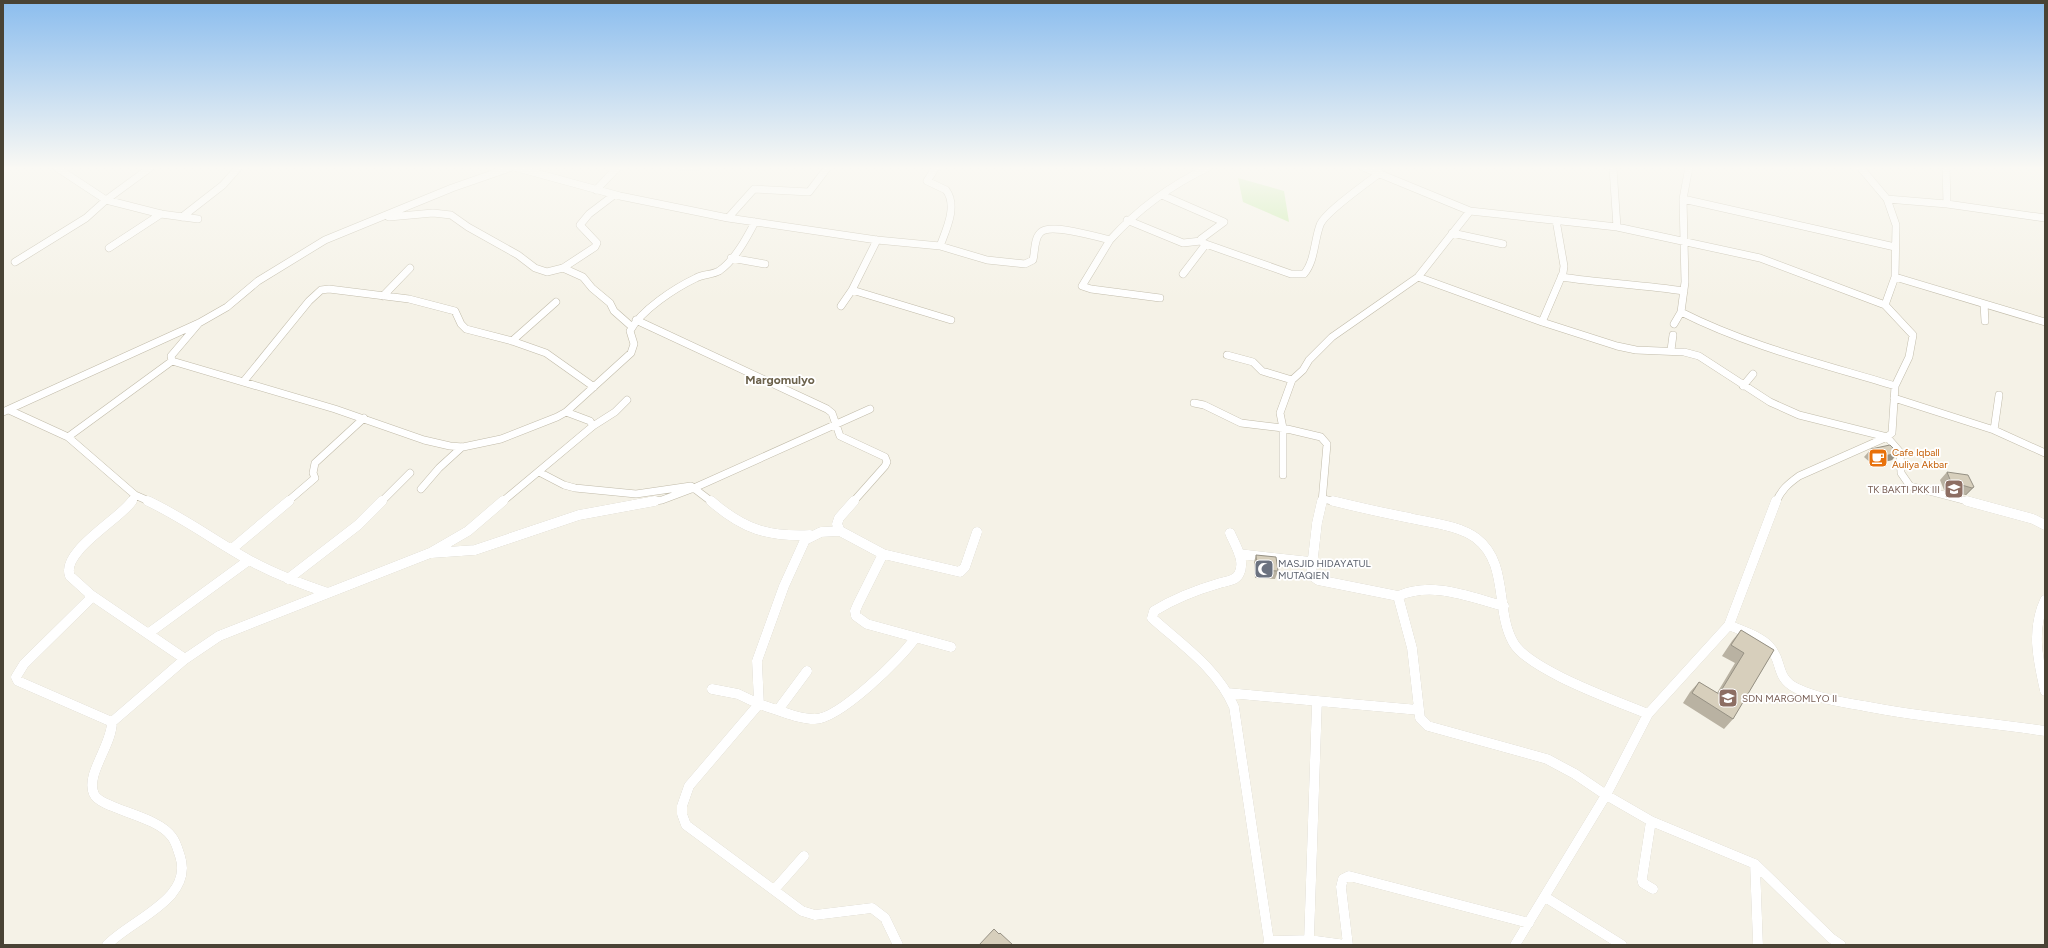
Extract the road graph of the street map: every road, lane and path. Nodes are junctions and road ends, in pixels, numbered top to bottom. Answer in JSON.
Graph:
{"nodes":[{"id":1,"x":94,"y":211,"type":"edge"},
{"id":2,"x":150,"y":211,"type":"edge"},
{"id":3,"x":189,"y":211,"type":"edge"},
{"id":4,"x":397,"y":211,"type":"edge"},
{"id":5,"x":592,"y":211,"type":"edge"},
{"id":6,"x":684,"y":211,"type":"edge"},
{"id":7,"x":734,"y":211,"type":"edge"},
{"id":8,"x":950,"y":211,"type":"edge"},
{"id":9,"x":1139,"y":211,"type":"edge"},
{"id":10,"x":1199,"y":211,"type":"edge"},
{"id":11,"x":1332,"y":211,"type":"edge"},
{"id":12,"x":1470,"y":211,"type":"edge"},
{"id":13,"x":1472,"y":211,"type":"edge"},
{"id":14,"x":1617,"y":211,"type":"edge"},
{"id":15,"x":1684,"y":211,"type":"edge"},
{"id":16,"x":1737,"y":211,"type":"edge"},
{"id":17,"x":1891,"y":211,"type":"edge"},
{"id":18,"x":1998,"y":211,"type":"edge"},
{"id":19,"x":161,"y":214,"type":"junction"},
{"id":20,"x":182,"y":217,"type":"junction"},
{"id":21,"x":381,"y":218,"type":"junction"},
{"id":22,"x":728,"y":218,"type":"junction"},
{"id":23,"x":2045,"y":218,"type":"edge"},
{"id":24,"x":198,"y":219,"type":"dead end"},
{"id":25,"x":1126,"y":220,"type":"junction"},
{"id":26,"x":1556,"y":220,"type":"junction"},
{"id":27,"x":755,"y":222,"type":"junction"},
{"id":28,"x":1618,"y":227,"type":"junction"},
{"id":29,"x":1452,"y":233,"type":"junction"},
{"id":30,"x":877,"y":240,"type":"junction"},
{"id":31,"x":1110,"y":240,"type":"junction"},
{"id":32,"x":1204,"y":243,"type":"junction"},
{"id":33,"x":1686,"y":243,"type":"junction"},
{"id":34,"x":1503,"y":244,"type":"dead end"},
{"id":35,"x":940,"y":246,"type":"junction"},
{"id":36,"x":1895,"y":247,"type":"junction"},
{"id":37,"x":109,"y":248,"type":"dead end"},
{"id":38,"x":731,"y":258,"type":"junction"},
{"id":39,"x":15,"y":262,"type":"dead end"},
{"id":40,"x":765,"y":264,"type":"dead end"},
{"id":41,"x":410,"y":268,"type":"dead end"},
{"id":42,"x":563,"y":268,"type":"junction"},
{"id":43,"x":1183,"y":274,"type":"dead end"},
{"id":44,"x":1895,"y":276,"type":"junction"},
{"id":45,"x":1418,"y":277,"type":"junction"},
{"id":46,"x":1562,"y":277,"type":"junction"},
{"id":47,"x":852,"y":290,"type":"junction"},
{"id":48,"x":1684,"y":291,"type":"junction"},
{"id":49,"x":383,"y":296,"type":"junction"},
{"id":50,"x":1160,"y":298,"type":"dead end"},
{"id":51,"x":556,"y":302,"type":"dead end"},
{"id":52,"x":1885,"y":304,"type":"junction"},
{"id":53,"x":1984,"y":304,"type":"junction"},
{"id":54,"x":841,"y":306,"type":"dead end"},
{"id":55,"x":1681,"y":312,"type":"junction"},
{"id":56,"x":951,"y":320,"type":"dead end"},
{"id":57,"x":1985,"y":321,"type":"dead end"},
{"id":58,"x":1542,"y":322,"type":"junction"},
{"id":59,"x":2045,"y":322,"type":"edge"},
{"id":60,"x":199,"y":323,"type":"junction"},
{"id":61,"x":634,"y":323,"type":"junction"},
{"id":62,"x":1674,"y":324,"type":"dead end"},
{"id":63,"x":1673,"y":335,"type":"dead end"},
{"id":64,"x":512,"y":341,"type":"junction"},
{"id":65,"x":1671,"y":350,"type":"junction"},
{"id":66,"x":1227,"y":355,"type":"dead end"},
{"id":67,"x":172,"y":360,"type":"junction"},
{"id":68,"x":1753,"y":374,"type":"dead end"},
{"id":69,"x":1292,"y":380,"type":"junction"},
{"id":70,"x":244,"y":381,"type":"junction"},
{"id":71,"x":1744,"y":386,"type":"junction"},
{"id":72,"x":1895,"y":386,"type":"junction"},
{"id":73,"x":594,"y":387,"type":"junction"},
{"id":74,"x":1999,"y":395,"type":"dead end"},
{"id":75,"x":1894,"y":398,"type":"junction"},
{"id":76,"x":627,"y":400,"type":"dead end"},
{"id":77,"x":1194,"y":403,"type":"dead end"},
{"id":78,"x":870,"y":409,"type":"dead end"},
{"id":79,"x":6,"y":411,"type":"edge"},
{"id":80,"x":566,"y":412,"type":"junction"},
{"id":81,"x":364,"y":418,"type":"junction"},
{"id":82,"x":835,"y":424,"type":"junction"},
{"id":83,"x":593,"y":426,"type":"junction"},
{"id":84,"x":1282,"y":428,"type":"junction"},
{"id":85,"x":1994,"y":430,"type":"junction"},
{"id":86,"x":68,"y":437,"type":"junction"},
{"id":87,"x":1887,"y":437,"type":"junction"},
{"id":88,"x":462,"y":447,"type":"junction"},
{"id":89,"x":2045,"y":453,"type":"edge"},
{"id":90,"x":538,"y":472,"type":"junction"},
{"id":91,"x":410,"y":473,"type":"dead end"},
{"id":92,"x":1283,"y":475,"type":"dead end"},
{"id":93,"x":694,"y":488,"type":"junction"},
{"id":94,"x":421,"y":489,"type":"dead end"},
{"id":95,"x":135,"y":495,"type":"junction"},
{"id":96,"x":1323,"y":498,"type":"junction"},
{"id":97,"x":2045,"y":525,"type":"edge"},
{"id":98,"x":840,"y":531,"type":"junction"},
{"id":99,"x":977,"y":532,"type":"dead end"},
{"id":100,"x":1230,"y":533,"type":"dead end"},
{"id":101,"x":810,"y":535,"type":"junction"},
{"id":102,"x":233,"y":548,"type":"junction"},
{"id":103,"x":430,"y":553,"type":"junction"},
{"id":104,"x":883,"y":554,"type":"junction"},
{"id":105,"x":1239,"y":554,"type":"junction"},
{"id":106,"x":250,"y":560,"type":"junction"},
{"id":107,"x":1311,"y":562,"type":"junction"},
{"id":108,"x":288,"y":579,"type":"junction"},
{"id":109,"x":328,"y":592,"type":"junction"},
{"id":110,"x":91,"y":595,"type":"junction"},
{"id":111,"x":1398,"y":596,"type":"junction"},
{"id":112,"x":2045,"y":600,"type":"edge"},
{"id":113,"x":1504,"y":606,"type":"junction"},
{"id":114,"x":1730,"y":625,"type":"junction"},
{"id":115,"x":149,"y":633,"type":"junction"},
{"id":116,"x":915,"y":638,"type":"junction"},
{"id":117,"x":951,"y":647,"type":"dead end"},
{"id":118,"x":185,"y":659,"type":"junction"},
{"id":119,"x":807,"y":671,"type":"dead end"},
{"id":120,"x":712,"y":689,"type":"dead end"},
{"id":121,"x":2045,"y":691,"type":"edge"},
{"id":122,"x":1228,"y":693,"type":"junction"},
{"id":123,"x":1317,"y":701,"type":"junction"},
{"id":124,"x":759,"y":704,"type":"junction"},
{"id":125,"x":778,"y":710,"type":"junction"},
{"id":126,"x":1419,"y":710,"type":"junction"},
{"id":127,"x":1648,"y":714,"type":"junction"},
{"id":128,"x":112,"y":722,"type":"junction"},
{"id":129,"x":2045,"y":731,"type":"edge"},
{"id":130,"x":1606,"y":795,"type":"junction"},
{"id":131,"x":1651,"y":821,"type":"junction"},
{"id":132,"x":804,"y":856,"type":"dead end"},
{"id":133,"x":1755,"y":864,"type":"junction"},
{"id":134,"x":1653,"y":889,"type":"dead end"},
{"id":135,"x":774,"y":890,"type":"junction"},
{"id":136,"x":1545,"y":897,"type":"junction"},
{"id":137,"x":1529,"y":923,"type":"junction"},
{"id":138,"x":1310,"y":940,"type":"junction"},
{"id":139,"x":1269,"y":943,"type":"edge"},
{"id":140,"x":107,"y":945,"type":"edge"},
{"id":141,"x":898,"y":945,"type":"edge"},
{"id":142,"x":1347,"y":945,"type":"edge"},
{"id":143,"x":1514,"y":945,"type":"edge"},
{"id":144,"x":1622,"y":945,"type":"edge"},
{"id":145,"x":1758,"y":945,"type":"edge"},
{"id":146,"x":1841,"y":945,"type":"edge"}],
"edges":[{"from":1,"to":39,"type":"street"},
{"from":2,"to":19,"type":"street"},
{"from":3,"to":20,"type":"street"},
{"from":4,"to":21,"type":"street"},
{"from":5,"to":42,"type":"street"},
{"from":6,"to":22,"type":"street"},
{"from":7,"to":22,"type":"street"},
{"from":8,"to":35,"type":"street"},
{"from":9,"to":25,"type":"street"},
{"from":10,"to":32,"type":"street"},
{"from":11,"to":32,"type":"street"},
{"from":12,"to":29,"type":"street"},
{"from":13,"to":26,"type":"street"},
{"from":14,"to":28,"type":"street"},
{"from":15,"to":33,"type":"street"},
{"from":16,"to":36,"type":"street"},
{"from":17,"to":36,"type":"street"},
{"from":18,"to":23,"type":"street"},
{"from":19,"to":20,"type":"street"},
{"from":19,"to":37,"type":"street"},
{"from":20,"to":24,"type":"street"},
{"from":21,"to":42,"type":"street"},
{"from":21,"to":60,"type":"street"},
{"from":22,"to":27,"type":"street"},
{"from":25,"to":31,"type":"street"},
{"from":25,"to":32,"type":"street"},
{"from":26,"to":28,"type":"street"},
{"from":26,"to":46,"type":"street"},
{"from":27,"to":30,"type":"street"},
{"from":27,"to":38,"type":"street"},
{"from":28,"to":33,"type":"street"},
{"from":29,"to":34,"type":"street"},
{"from":29,"to":45,"type":"street"},
{"from":30,"to":35,"type":"street"},
{"from":30,"to":47,"type":"street"},
{"from":31,"to":35,"type":"street"},
{"from":31,"to":50,"type":"street"},
{"from":32,"to":43,"type":"street"},
{"from":33,"to":48,"type":"street"},
{"from":33,"to":52,"type":"street"},
{"from":36,"to":44,"type":"street"},
{"from":38,"to":40,"type":"street"},
{"from":38,"to":61,"type":"street"},
{"from":41,"to":49,"type":"street"},
{"from":42,"to":61,"type":"street"},
{"from":44,"to":52,"type":"street"},
{"from":44,"to":53,"type":"street"},
{"from":45,"to":58,"type":"street"},
{"from":45,"to":69,"type":"street"},
{"from":46,"to":48,"type":"street"},
{"from":46,"to":58,"type":"street"},
{"from":47,"to":54,"type":"street"},
{"from":47,"to":56,"type":"street"},
{"from":48,"to":55,"type":"street"},
{"from":49,"to":64,"type":"street"},
{"from":49,"to":70,"type":"street"},
{"from":51,"to":64,"type":"street"},
{"from":52,"to":72,"type":"street"},
{"from":53,"to":57,"type":"street"},
{"from":53,"to":59,"type":"street"},
{"from":55,"to":62,"type":"street"},
{"from":55,"to":72,"type":"street"},
{"from":58,"to":65,"type":"street"},
{"from":60,"to":67,"type":"street"},
{"from":60,"to":79,"type":"street"},
{"from":61,"to":73,"type":"street"},
{"from":61,"to":82,"type":"street"},
{"from":63,"to":65,"type":"street"},
{"from":64,"to":73,"type":"street"},
{"from":65,"to":71,"type":"street"},
{"from":66,"to":69,"type":"street"},
{"from":67,"to":70,"type":"street"},
{"from":67,"to":86,"type":"street"},
{"from":68,"to":71,"type":"street"},
{"from":69,"to":84,"type":"street"},
{"from":70,"to":81,"type":"street"},
{"from":71,"to":87,"type":"street"},
{"from":72,"to":75,"type":"street"},
{"from":73,"to":80,"type":"street"},
{"from":74,"to":85,"type":"street"},
{"from":75,"to":85,"type":"street"},
{"from":75,"to":87,"type":"street"},
{"from":76,"to":83,"type":"street"},
{"from":77,"to":84,"type":"street"},
{"from":78,"to":82,"type":"street"},
{"from":79,"to":86,"type":"street"},
{"from":80,"to":83,"type":"street"},
{"from":80,"to":88,"type":"street"},
{"from":81,"to":88,"type":"street"},
{"from":81,"to":102,"type":"street"},
{"from":82,"to":93,"type":"street"},
{"from":82,"to":98,"type":"street"},
{"from":83,"to":90,"type":"street"},
{"from":84,"to":92,"type":"street"},
{"from":84,"to":96,"type":"street"},
{"from":85,"to":89,"type":"street"},
{"from":86,"to":95,"type":"street"},
{"from":87,"to":97,"type":"street"},
{"from":87,"to":114,"type":"street"},
{"from":88,"to":94,"type":"street"},
{"from":90,"to":93,"type":"street"},
{"from":90,"to":103,"type":"street"},
{"from":91,"to":108,"type":"street"},
{"from":93,"to":101,"type":"street"},
{"from":93,"to":103,"type":"street"},
{"from":95,"to":102,"type":"street"},
{"from":95,"to":110,"type":"street"},
{"from":96,"to":107,"type":"street"},
{"from":96,"to":113,"type":"street"},
{"from":98,"to":101,"type":"street"},
{"from":98,"to":104,"type":"street"},
{"from":99,"to":104,"type":"street"},
{"from":100,"to":105,"type":"street"},
{"from":101,"to":124,"type":"street"},
{"from":102,"to":106,"type":"street"},
{"from":103,"to":109,"type":"street"},
{"from":104,"to":116,"type":"street"},
{"from":105,"to":107,"type":"street"},
{"from":105,"to":122,"type":"street"},
{"from":106,"to":108,"type":"street"},
{"from":106,"to":115,"type":"street"},
{"from":107,"to":111,"type":"street"},
{"from":108,"to":109,"type":"street"},
{"from":109,"to":118,"type":"street"},
{"from":110,"to":115,"type":"street"},
{"from":110,"to":128,"type":"street"},
{"from":111,"to":113,"type":"street"},
{"from":111,"to":126,"type":"street"},
{"from":112,"to":121,"type":"street"},
{"from":113,"to":127,"type":"street"},
{"from":114,"to":127,"type":"street"},
{"from":114,"to":129,"type":"street"},
{"from":115,"to":118,"type":"street"},
{"from":116,"to":117,"type":"street"},
{"from":116,"to":125,"type":"street"},
{"from":118,"to":128,"type":"street"},
{"from":119,"to":125,"type":"street"},
{"from":120,"to":124,"type":"street"},
{"from":122,"to":123,"type":"street"},
{"from":122,"to":139,"type":"street"},
{"from":123,"to":126,"type":"street"},
{"from":123,"to":138,"type":"street"},
{"from":124,"to":125,"type":"street"},
{"from":124,"to":135,"type":"street"},
{"from":126,"to":130,"type":"street"},
{"from":127,"to":130,"type":"street"},
{"from":128,"to":140,"type":"street"},
{"from":130,"to":131,"type":"street"},
{"from":130,"to":136,"type":"street"},
{"from":131,"to":133,"type":"street"},
{"from":131,"to":134,"type":"street"},
{"from":132,"to":135,"type":"street"},
{"from":133,"to":145,"type":"street"},
{"from":133,"to":146,"type":"street"},
{"from":135,"to":141,"type":"street"},
{"from":136,"to":137,"type":"street"},
{"from":136,"to":144,"type":"street"},
{"from":137,"to":142,"type":"street"},
{"from":137,"to":143,"type":"street"},
{"from":138,"to":139,"type":"street"},
{"from":138,"to":142,"type":"street"}]}
